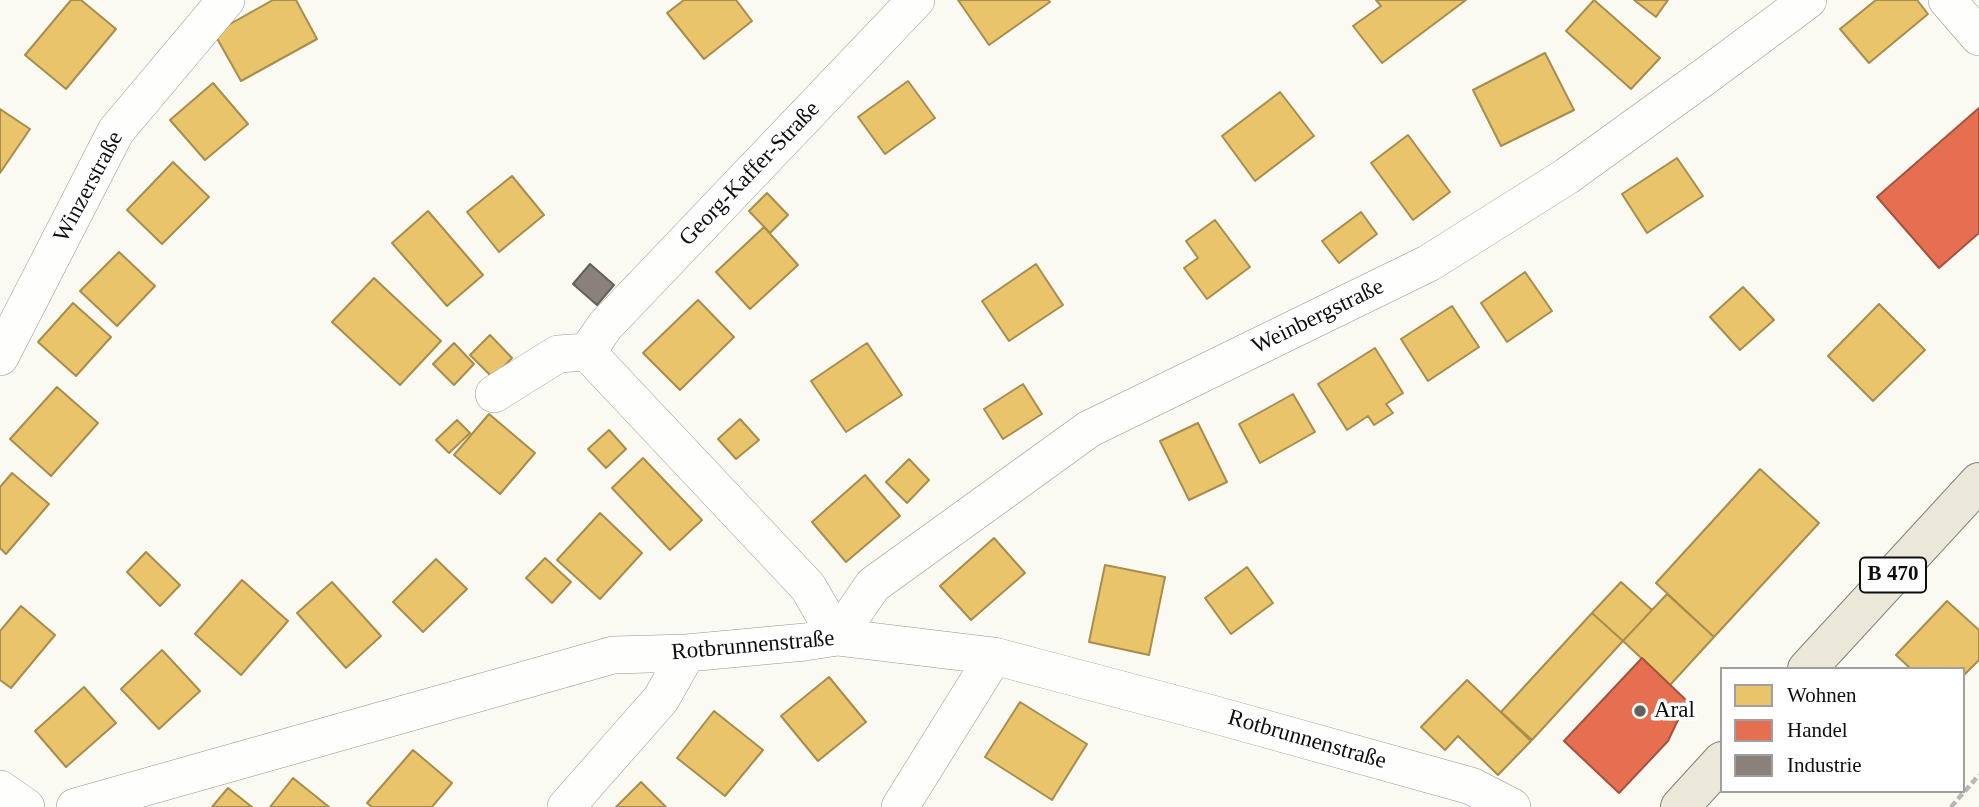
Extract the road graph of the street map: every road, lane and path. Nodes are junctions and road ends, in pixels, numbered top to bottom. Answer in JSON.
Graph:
{"nodes":[{"id":1,"x":226,"y":0,"type":"edge"},
{"id":2,"x":916,"y":0,"type":"edge"},
{"id":3,"x":1808,"y":0,"type":"edge"},
{"id":4,"x":1947,"y":0,"type":"edge"},
{"id":5,"x":1979,"y":37,"type":"edge"},
{"id":6,"x":587,"y":352,"type":"junction"},
{"id":7,"x":0,"y":357,"type":"edge"},
{"id":8,"x":494,"y":394,"type":"dead end"},
{"id":9,"x":1979,"y":482,"type":"edge"},
{"id":10,"x":837,"y":637,"type":"junction"},
{"id":11,"x":687,"y":653,"type":"junction"},
{"id":12,"x":995,"y":656,"type":"junction"},
{"id":13,"x":1809,"y":667,"type":"edge"},
{"id":14,"x":1720,"y":763,"type":"edge"},
{"id":15,"x":1979,"y":775,"type":"edge"},
{"id":16,"x":0,"y":789,"type":"edge"},
{"id":17,"x":1965,"y":791,"type":"edge"},
{"id":18,"x":1963,"y":793,"type":"edge"},
{"id":19,"x":26,"y":807,"type":"edge"},
{"id":20,"x":75,"y":807,"type":"edge"},
{"id":21,"x":566,"y":807,"type":"edge"},
{"id":22,"x":900,"y":807,"type":"edge"},
{"id":23,"x":1512,"y":807,"type":"edge"},
{"id":24,"x":1680,"y":807,"type":"edge"},
{"id":25,"x":1951,"y":807,"type":"edge"}],
"edges":[{"from":1,"to":7,"type":"street","name":"Winzerstraße"},
{"from":2,"to":6,"type":"street","name":"Georg-Kaffer-Straße"},
{"from":3,"to":10,"type":"street","name":"Weinbergstraße"},
{"from":4,"to":5,"type":"street"},
{"from":6,"to":8,"type":"street"},
{"from":6,"to":10,"type":"street"},
{"from":9,"to":13,"type":"main road","number":"B 470"},
{"from":10,"to":11,"type":"street","name":"Rotbrunnenstraße"},
{"from":10,"to":12,"type":"street","name":"Rotbrunnenstraße"},
{"from":11,"to":20,"type":"street","name":"Rotbrunnenstraße"},
{"from":11,"to":21,"type":"street"},
{"from":12,"to":22,"type":"street"},
{"from":12,"to":23,"type":"street","name":"Rotbrunnenstraße"},
{"from":14,"to":24,"type":"main road"},
{"from":15,"to":17,"type":"path"},
{"from":16,"to":19,"type":"street"},
{"from":18,"to":25,"type":"path"}]}
